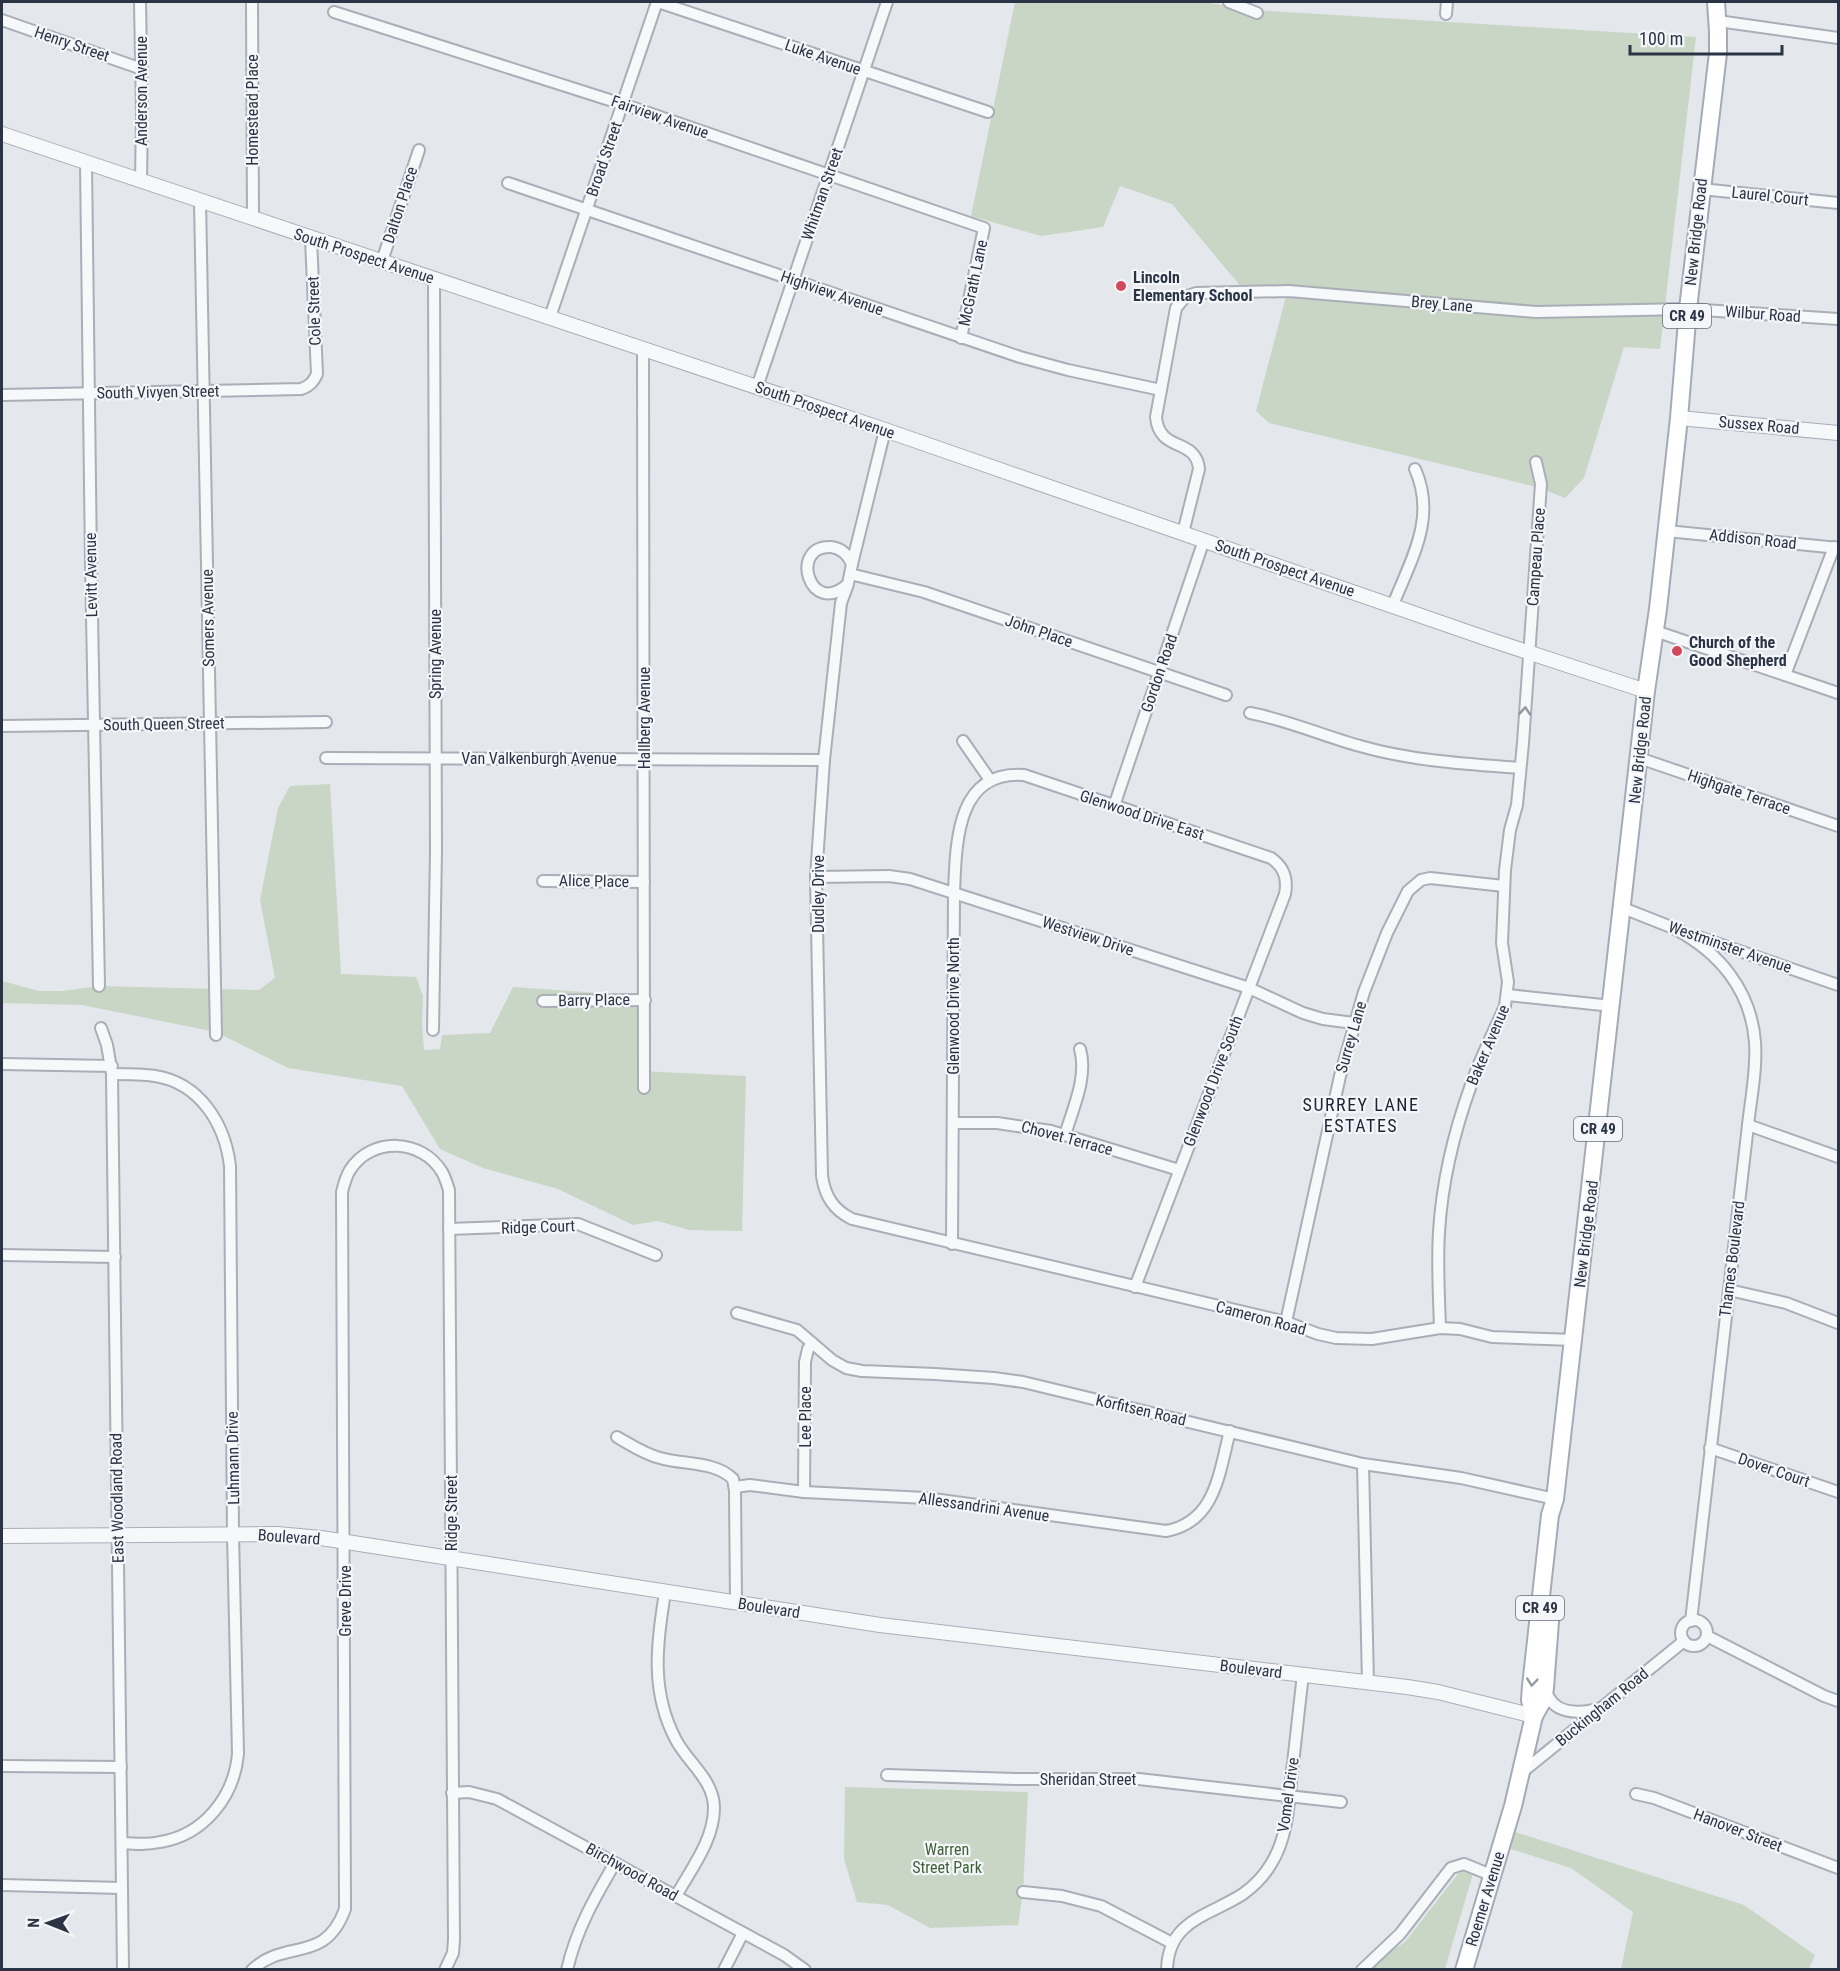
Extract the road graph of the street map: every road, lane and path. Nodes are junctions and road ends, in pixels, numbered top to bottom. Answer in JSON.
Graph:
{"nodes":[{"id":1,"x":140,"y":2,"type":"edge"},
{"id":2,"x":252,"y":2,"type":"edge"},
{"id":3,"x":658,"y":2,"type":"edge"},
{"id":4,"x":887,"y":2,"type":"edge"},
{"id":5,"x":1229,"y":2,"type":"edge"},
{"id":6,"x":1447,"y":2,"type":"edge"},
{"id":7,"x":1716,"y":2,"type":"edge"},
{"id":8,"x":334,"y":12,"type":"dead end"},
{"id":9,"x":1257,"y":12,"type":"dead end"},
{"id":10,"x":1446,"y":14,"type":"dead end"},
{"id":11,"x":2,"y":20,"type":"edge"},
{"id":12,"x":1718,"y":21,"type":"junction"},
{"id":13,"x":1839,"y":38,"type":"edge"},
{"id":14,"x":141,"y":69,"type":"junction"},
{"id":15,"x":863,"y":70,"type":"junction"},
{"id":16,"x":622,"y":104,"type":"junction"},
{"id":17,"x":988,"y":112,"type":"dead end"},
{"id":18,"x":2,"y":134,"type":"edge"},
{"id":19,"x":419,"y":150,"type":"dead end"},
{"id":20,"x":86,"y":163,"type":"junction"},
{"id":21,"x":828,"y":175,"type":"junction"},
{"id":22,"x":141,"y":181,"type":"junction"},
{"id":23,"x":507,"y":183,"type":"dead end"},
{"id":24,"x":1701,"y":189,"type":"junction"},
{"id":25,"x":200,"y":201,"type":"junction"},
{"id":26,"x":1839,"y":203,"type":"edge"},
{"id":27,"x":586,"y":210,"type":"junction"},
{"id":28,"x":253,"y":219,"type":"junction"},
{"id":29,"x":984,"y":228,"type":"joint"},
{"id":30,"x":311,"y":239,"type":"junction"},
{"id":31,"x":382,"y":261,"type":"junction"},
{"id":32,"x":434,"y":278,"type":"junction"},
{"id":33,"x":793,"y":280,"type":"junction"},
{"id":34,"x":1688,"y":309,"type":"junction"},
{"id":35,"x":550,"y":317,"type":"junction"},
{"id":36,"x":1839,"y":319,"type":"edge"},
{"id":37,"x":961,"y":338,"type":"junction"},
{"id":38,"x":643,"y":349,"type":"junction"},
{"id":39,"x":312,"y":383,"type":"joint"},
{"id":40,"x":757,"y":387,"type":"junction"},
{"id":41,"x":1161,"y":390,"type":"junction"},
{"id":42,"x":203,"y":391,"type":"junction"},
{"id":43,"x":89,"y":393,"type":"junction"},
{"id":44,"x":2,"y":395,"type":"edge"},
{"id":45,"x":1679,"y":418,"type":"junction"},
{"id":46,"x":885,"y":430,"type":"junction"},
{"id":47,"x":1839,"y":433,"type":"edge"},
{"id":48,"x":1536,"y":462,"type":"dead end"},
{"id":49,"x":1415,"y":469,"type":"dead end"},
{"id":50,"x":1666,"y":531,"type":"junction"},
{"id":51,"x":1183,"y":533,"type":"junction"},
{"id":52,"x":1204,"y":540,"type":"junction"},
{"id":53,"x":1836,"y":548,"type":"edge"},
{"id":54,"x":850,"y":574,"type":"junction"},
{"id":55,"x":1393,"y":605,"type":"junction"},
{"id":56,"x":1655,"y":631,"type":"junction"},
{"id":57,"x":1529,"y":653,"type":"junction"},
{"id":58,"x":1159,"y":672,"type":"junction"},
{"id":59,"x":1785,"y":675,"type":"junction"},
{"id":60,"x":1646,"y":691,"type":"junction"},
{"id":61,"x":1839,"y":693,"type":"edge"},
{"id":62,"x":1226,"y":695,"type":"dead end"},
{"id":63,"x":1250,"y":713,"type":"dead end"},
{"id":64,"x":326,"y":722,"type":"dead end"},
{"id":65,"x":210,"y":723,"type":"junction"},
{"id":66,"x":94,"y":725,"type":"junction"},
{"id":67,"x":2,"y":726,"type":"edge"},
{"id":68,"x":963,"y":741,"type":"dead end"},
{"id":69,"x":326,"y":758,"type":"dead end"},
{"id":70,"x":436,"y":758,"type":"junction"},
{"id":71,"x":644,"y":758,"type":"junction"},
{"id":72,"x":1639,"y":758,"type":"junction"},
{"id":73,"x":824,"y":760,"type":"junction"},
{"id":74,"x":1520,"y":768,"type":"junction"},
{"id":75,"x":990,"y":780,"type":"junction"},
{"id":76,"x":1114,"y":806,"type":"junction"},
{"id":77,"x":1839,"y":826,"type":"edge"},
{"id":78,"x":1286,"y":875,"type":"joint"},
{"id":79,"x":816,"y":877,"type":"junction"},
{"id":80,"x":543,"y":880,"type":"dead end"},
{"id":81,"x":644,"y":882,"type":"junction"},
{"id":82,"x":1504,"y":886,"type":"junction"},
{"id":83,"x":954,"y":892,"type":"junction"},
{"id":84,"x":1623,"y":908,"type":"junction"},
{"id":85,"x":1676,"y":929,"type":"junction"},
{"id":86,"x":1839,"y":985,"type":"edge"},
{"id":87,"x":99,"y":986,"type":"dead end"},
{"id":88,"x":1249,"y":988,"type":"junction"},
{"id":89,"x":1508,"y":995,"type":"junction"},
{"id":90,"x":645,"y":1000,"type":"junction"},
{"id":91,"x":543,"y":1001,"type":"dead end"},
{"id":92,"x":1612,"y":1006,"type":"junction"},
{"id":93,"x":1354,"y":1023,"type":"junction"},
{"id":94,"x":101,"y":1028,"type":"dead end"},
{"id":95,"x":433,"y":1030,"type":"dead end"},
{"id":96,"x":216,"y":1035,"type":"dead end"},
{"id":97,"x":1080,"y":1048,"type":"dead end"},
{"id":98,"x":2,"y":1064,"type":"edge"},
{"id":99,"x":112,"y":1070,"type":"junction"},
{"id":100,"x":644,"y":1088,"type":"dead end"},
{"id":101,"x":953,"y":1123,"type":"junction"},
{"id":102,"x":1748,"y":1125,"type":"junction"},
{"id":103,"x":1065,"y":1135,"type":"junction"},
{"id":104,"x":1839,"y":1157,"type":"edge"},
{"id":105,"x":1179,"y":1170,"type":"junction"},
{"id":106,"x":348,"y":1175,"type":"joint"},
{"id":107,"x":832,"y":1205,"type":"joint"},
{"id":108,"x":449,"y":1229,"type":"junction"},
{"id":109,"x":952,"y":1244,"type":"junction"},
{"id":110,"x":2,"y":1255,"type":"edge"},
{"id":111,"x":656,"y":1255,"type":"dead end"},
{"id":112,"x":114,"y":1257,"type":"junction"},
{"id":113,"x":1135,"y":1287,"type":"junction"},
{"id":114,"x":1729,"y":1290,"type":"junction"},
{"id":115,"x":737,"y":1313,"type":"dead end"},
{"id":116,"x":1286,"y":1322,"type":"junction"},
{"id":117,"x":1839,"y":1323,"type":"edge"},
{"id":118,"x":1440,"y":1328,"type":"junction"},
{"id":119,"x":1574,"y":1340,"type":"junction"},
{"id":120,"x":812,"y":1343,"type":"junction"},
{"id":121,"x":1230,"y":1431,"type":"junction"},
{"id":122,"x":617,"y":1437,"type":"dead end"},
{"id":123,"x":1710,"y":1448,"type":"junction"},
{"id":124,"x":1363,"y":1464,"type":"junction"},
{"id":125,"x":735,"y":1487,"type":"junction"},
{"id":126,"x":804,"y":1492,"type":"junction"},
{"id":127,"x":1839,"y":1492,"type":"edge"},
{"id":128,"x":1555,"y":1499,"type":"junction"},
{"id":129,"x":233,"y":1534,"type":"junction"},
{"id":130,"x":2,"y":1536,"type":"edge"},
{"id":131,"x":118,"y":1536,"type":"junction"},
{"id":132,"x":344,"y":1542,"type":"junction"},
{"id":133,"x":451,"y":1558,"type":"junction"},
{"id":134,"x":665,"y":1592,"type":"junction"},
{"id":135,"x":736,"y":1603,"type":"junction"},
{"id":136,"x":1691,"y":1621,"type":"junction"},
{"id":137,"x":1707,"y":1636,"type":"junction"},
{"id":138,"x":1684,"y":1641,"type":"junction"},
{"id":139,"x":1303,"y":1675,"type":"junction"},
{"id":140,"x":1368,"y":1682,"type":"junction"},
{"id":141,"x":1545,"y":1688,"type":"junction"},
{"id":142,"x":1838,"y":1701,"type":"edge"},
{"id":143,"x":1600,"y":1709,"type":"junction"},
{"id":144,"x":1534,"y":1716,"type":"junction"},
{"id":145,"x":2,"y":1766,"type":"edge"},
{"id":146,"x":121,"y":1767,"type":"junction"},
{"id":147,"x":1521,"y":1773,"type":"junction"},
{"id":148,"x":886,"y":1775,"type":"dead end"},
{"id":149,"x":452,"y":1792,"type":"junction"},
{"id":150,"x":1636,"y":1794,"type":"dead end"},
{"id":151,"x":1289,"y":1796,"type":"junction"},
{"id":152,"x":1341,"y":1802,"type":"dead end"},
{"id":153,"x":122,"y":1844,"type":"junction"},
{"id":154,"x":615,"y":1863,"type":"junction"},
{"id":155,"x":1839,"y":1868,"type":"edge"},
{"id":156,"x":1491,"y":1875,"type":"junction"},
{"id":157,"x":2,"y":1885,"type":"edge"},
{"id":158,"x":122,"y":1888,"type":"junction"},
{"id":159,"x":1023,"y":1892,"type":"dead end"},
{"id":160,"x":676,"y":1896,"type":"junction"},
{"id":161,"x":743,"y":1933,"type":"junction"},
{"id":162,"x":1172,"y":1943,"type":"junction"},
{"id":163,"x":123,"y":1970,"type":"edge"},
{"id":164,"x":252,"y":1970,"type":"edge"},
{"id":165,"x":445,"y":1970,"type":"edge"},
{"id":166,"x":567,"y":1970,"type":"edge"},
{"id":167,"x":724,"y":1970,"type":"edge"},
{"id":168,"x":805,"y":1970,"type":"edge"},
{"id":169,"x":1167,"y":1970,"type":"edge"},
{"id":170,"x":1362,"y":1970,"type":"edge"},
{"id":171,"x":1464,"y":1970,"type":"edge"}],
"edges":[{"from":1,"to":14,"type":"street","name":"Anderson Avenue"},
{"from":2,"to":28,"type":"street","name":"Homestead Place"},
{"from":3,"to":15,"type":"street","name":"Luke Avenue"},
{"from":3,"to":16,"type":"street","name":"Broad Street"},
{"from":4,"to":15,"type":"street","name":"Whitman Street"},
{"from":5,"to":9,"type":"street"},
{"from":6,"to":10,"type":"street"},
{"from":7,"to":12,"type":"main road","name":"New Bridge Road","number":"CR 49"},
{"from":8,"to":16,"type":"street","name":"Fairview Avenue"},
{"from":11,"to":14,"type":"street","name":"Henry Street"},
{"from":12,"to":13,"type":"street"},
{"from":12,"to":24,"type":"main road","name":"New Bridge Road","number":"CR 49"},
{"from":14,"to":22,"type":"street","name":"Anderson Avenue"},
{"from":15,"to":17,"type":"street","name":"Luke Avenue"},
{"from":15,"to":21,"type":"street","name":"Whitman Street"},
{"from":16,"to":21,"type":"street","name":"Fairview Avenue"},
{"from":16,"to":27,"type":"street","name":"Broad Street"},
{"from":18,"to":20,"type":"street","name":"South Prospect Avenue"},
{"from":19,"to":31,"type":"street","name":"Dalton Place"},
{"from":20,"to":22,"type":"street","name":"South Prospect Avenue"},
{"from":20,"to":43,"type":"street","name":"Levitt Avenue"},
{"from":21,"to":29,"type":"street","name":"Fairview Avenue"},
{"from":21,"to":33,"type":"street","name":"Whitman Street"},
{"from":22,"to":25,"type":"street","name":"South Prospect Avenue"},
{"from":23,"to":27,"type":"street","name":"Highview Avenue"},
{"from":24,"to":26,"type":"street","name":"Laurel Court"},
{"from":24,"to":34,"type":"main road","name":"New Bridge Road","number":"CR 49"},
{"from":25,"to":28,"type":"street","name":"South Prospect Avenue"},
{"from":25,"to":42,"type":"street","name":"Somers Avenue"},
{"from":27,"to":33,"type":"street","name":"Highview Avenue"},
{"from":27,"to":35,"type":"street","name":"Broad Street"},
{"from":28,"to":30,"type":"street","name":"South Prospect Avenue"},
{"from":29,"to":37,"type":"street","name":"McGrath Lane"},
{"from":30,"to":31,"type":"street","name":"South Prospect Avenue"},
{"from":30,"to":39,"type":"street","name":"Cole Street"},
{"from":31,"to":32,"type":"street","name":"South Prospect Avenue"},
{"from":32,"to":35,"type":"street","name":"South Prospect Avenue"},
{"from":32,"to":70,"type":"street","name":"Spring Avenue"},
{"from":33,"to":37,"type":"street","name":"Highview Avenue"},
{"from":33,"to":40,"type":"street","name":"Whitman Street"},
{"from":34,"to":36,"type":"street","name":"Wilbur Road"},
{"from":34,"to":41,"type":"street","name":"Brey Lane"},
{"from":34,"to":45,"type":"main road","name":"New Bridge Road","number":"CR 49"},
{"from":35,"to":38,"type":"street","name":"South Prospect Avenue"},
{"from":37,"to":41,"type":"street","name":"Highview Avenue"},
{"from":38,"to":40,"type":"street","name":"South Prospect Avenue"},
{"from":38,"to":71,"type":"street","name":"Hallberg Avenue"},
{"from":39,"to":42,"type":"street","name":"South Vivyen Street"},
{"from":40,"to":46,"type":"street","name":"South Prospect Avenue"},
{"from":41,"to":51,"type":"street"},
{"from":42,"to":43,"type":"street","name":"South Vivyen Street"},
{"from":42,"to":65,"type":"street","name":"Somers Avenue"},
{"from":43,"to":44,"type":"street","name":"South Vivyen Street"},
{"from":43,"to":66,"type":"street","name":"Levitt Avenue"},
{"from":45,"to":47,"type":"street","name":"Sussex Road"},
{"from":45,"to":50,"type":"main road","name":"New Bridge Road","number":"CR 49"},
{"from":46,"to":51,"type":"street","name":"South Prospect Avenue"},
{"from":46,"to":54,"type":"street","name":"Dudley Drive"},
{"from":48,"to":57,"type":"street","name":"Campeau Place"},
{"from":49,"to":55,"type":"street"},
{"from":50,"to":53,"type":"street","name":"Addison Road"},
{"from":50,"to":56,"type":"main road","name":"New Bridge Road","number":"CR 49"},
{"from":51,"to":52,"type":"street","name":"South Prospect Avenue"},
{"from":52,"to":55,"type":"street","name":"South Prospect Avenue"},
{"from":52,"to":58,"type":"street","name":"Gordon Road"},
{"from":53,"to":59,"type":"street"},
{"from":54,"to":58,"type":"street","name":"John Place"},
{"from":54,"to":73,"type":"street","name":"Dudley Drive"},
{"from":55,"to":57,"type":"street","name":"South Prospect Avenue"},
{"from":56,"to":59,"type":"street"},
{"from":56,"to":60,"type":"main road","name":"New Bridge Road","number":"CR 49"},
{"from":57,"to":60,"type":"street","name":"South Prospect Avenue"},
{"from":74,"to":57,"type":"street","name":"Baker Avenue","one_way":true},
{"from":58,"to":62,"type":"street","name":"John Place"},
{"from":58,"to":76,"type":"street","name":"Gordon Road"},
{"from":59,"to":61,"type":"street"},
{"from":60,"to":72,"type":"main road","name":"New Bridge Road","number":"CR 49"},
{"from":63,"to":74,"type":"street"},
{"from":64,"to":65,"type":"street","name":"South Queen Street"},
{"from":65,"to":66,"type":"street","name":"South Queen Street"},
{"from":65,"to":96,"type":"street","name":"Somers Avenue"},
{"from":66,"to":67,"type":"street","name":"South Queen Street"},
{"from":66,"to":87,"type":"street","name":"Levitt Avenue"},
{"from":68,"to":75,"type":"street"},
{"from":69,"to":70,"type":"street","name":"Van Valkenburgh Avenue"},
{"from":70,"to":71,"type":"street","name":"Van Valkenburgh Avenue"},
{"from":70,"to":95,"type":"street","name":"Spring Avenue"},
{"from":71,"to":73,"type":"street","name":"Van Valkenburgh Avenue"},
{"from":71,"to":81,"type":"street","name":"Hallberg Avenue"},
{"from":72,"to":77,"type":"street","name":"Highgate Terrace"},
{"from":72,"to":84,"type":"main road","name":"New Bridge Road","number":"CR 49"},
{"from":73,"to":79,"type":"street","name":"Dudley Drive"},
{"from":74,"to":82,"type":"street","name":"Baker Avenue"},
{"from":75,"to":76,"type":"street","name":"Glenwood Drive East"},
{"from":75,"to":83,"type":"street","name":"Glenwood Drive North"},
{"from":76,"to":78,"type":"street","name":"Glenwood Drive East"},
{"from":78,"to":88,"type":"street","name":"Glenwood Drive South"},
{"from":79,"to":83,"type":"street","name":"Westview Drive"},
{"from":79,"to":107,"type":"street","name":"Dudley Drive"},
{"from":80,"to":81,"type":"street","name":"Alice Place"},
{"from":81,"to":90,"type":"street","name":"Hallberg Avenue"},
{"from":82,"to":89,"type":"street","name":"Baker Avenue"},
{"from":82,"to":93,"type":"street","name":"Surrey Lane"},
{"from":83,"to":88,"type":"street","name":"Westview Drive"},
{"from":83,"to":101,"type":"street","name":"Glenwood Drive North"},
{"from":84,"to":85,"type":"street","name":"Westminster Avenue"},
{"from":84,"to":92,"type":"main road","name":"New Bridge Road","number":"CR 49"},
{"from":85,"to":86,"type":"street","name":"Westminster Avenue"},
{"from":85,"to":102,"type":"street","name":"Thames Boulevard"},
{"from":88,"to":93,"type":"street","name":"Westview Drive"},
{"from":88,"to":105,"type":"street","name":"Glenwood Drive South"},
{"from":89,"to":92,"type":"street"},
{"from":89,"to":118,"type":"street","name":"Baker Avenue"},
{"from":90,"to":91,"type":"street","name":"Barry Place"},
{"from":90,"to":100,"type":"street","name":"Hallberg Avenue"},
{"from":92,"to":119,"type":"main road","name":"New Bridge Road","number":"CR 49"},
{"from":93,"to":116,"type":"street","name":"Surrey Lane"},
{"from":94,"to":99,"type":"street","name":"East Woodland Road"},
{"from":97,"to":103,"type":"street"},
{"from":98,"to":99,"type":"street","name":"Luhmann Drive"},
{"from":99,"to":112,"type":"street","name":"East Woodland Road"},
{"from":99,"to":129,"type":"street","name":"Luhmann Drive"},
{"from":101,"to":103,"type":"street","name":"Chovet Terrace"},
{"from":101,"to":109,"type":"street","name":"Glenwood Drive North"},
{"from":102,"to":104,"type":"street"},
{"from":102,"to":114,"type":"street","name":"Thames Boulevard"},
{"from":103,"to":105,"type":"street","name":"Chovet Terrace"},
{"from":105,"to":113,"type":"street","name":"Glenwood Drive South"},
{"from":106,"to":108,"type":"street","name":"Ridge Street"},
{"from":106,"to":132,"type":"street","name":"Greve Drive"},
{"from":107,"to":109,"type":"street","name":"Cameron Road"},
{"from":108,"to":111,"type":"street","name":"Ridge Court"},
{"from":108,"to":133,"type":"street","name":"Ridge Street"},
{"from":109,"to":113,"type":"street","name":"Cameron Road"},
{"from":110,"to":112,"type":"street"},
{"from":112,"to":131,"type":"street","name":"East Woodland Road"},
{"from":113,"to":116,"type":"street","name":"Cameron Road"},
{"from":114,"to":117,"type":"street"},
{"from":114,"to":123,"type":"street","name":"Thames Boulevard"},
{"from":115,"to":120,"type":"street","name":"Korfitsen Road"},
{"from":116,"to":118,"type":"street","name":"Cameron Road"},
{"from":118,"to":119,"type":"street","name":"Cameron Road"},
{"from":119,"to":128,"type":"main road","name":"New Bridge Road","number":"CR 49"},
{"from":120,"to":121,"type":"street","name":"Korfitsen Road"},
{"from":120,"to":126,"type":"street","name":"Lee Place"},
{"from":121,"to":124,"type":"street","name":"Korfitsen Road"},
{"from":121,"to":126,"type":"street","name":"Allessandrini Avenue"},
{"from":122,"to":125,"type":"street"},
{"from":123,"to":127,"type":"street","name":"Dover Court"},
{"from":123,"to":136,"type":"street","name":"Thames Boulevard"},
{"from":124,"to":128,"type":"street","name":"Korfitsen Road"},
{"from":124,"to":140,"type":"street"},
{"from":125,"to":126,"type":"street","name":"Allessandrini Avenue"},
{"from":125,"to":135,"type":"street"},
{"from":128,"to":141,"type":"main road","name":"New Bridge Road","number":"CR 49"},
{"from":128,"to":144,"type":"main road","name":"New Bridge Road","number":"CR 49","one_way":true},
{"from":129,"to":131,"type":"street","name":"Boulevard"},
{"from":129,"to":132,"type":"street","name":"Boulevard"},
{"from":129,"to":153,"type":"street","name":"Luhmann Drive"},
{"from":130,"to":131,"type":"street","name":"Boulevard"},
{"from":131,"to":146,"type":"street","name":"East Woodland Road"},
{"from":132,"to":133,"type":"street","name":"Boulevard"},
{"from":132,"to":164,"type":"street","name":"Greve Drive"},
{"from":133,"to":134,"type":"street","name":"Boulevard"},
{"from":133,"to":149,"type":"street","name":"Ridge Street"},
{"from":134,"to":135,"type":"street","name":"Boulevard"},
{"from":134,"to":160,"type":"street"},
{"from":135,"to":139,"type":"street","name":"Boulevard"},
{"from":136,"to":137,"type":"street"},
{"from":136,"to":138,"type":"street"},
{"from":137,"to":138,"type":"street"},
{"from":137,"to":142,"type":"street"},
{"from":138,"to":143,"type":"street","name":"Buckingham Road"},
{"from":139,"to":140,"type":"street","name":"Boulevard"},
{"from":139,"to":151,"type":"street","name":"Vomel Drive"},
{"from":140,"to":144,"type":"street","name":"Boulevard"},
{"from":141,"to":143,"type":"street"},
{"from":141,"to":144,"type":"main road","name":"New Bridge Road","number":"CR 49"},
{"from":143,"to":147,"type":"street","name":"Buckingham Road"},
{"from":144,"to":147,"type":"main road","name":"New Bridge Road","number":"CR 49"},
{"from":145,"to":146,"type":"street"},
{"from":146,"to":153,"type":"street","name":"East Woodland Road"},
{"from":147,"to":156,"type":"main road","name":"Roemer Avenue","number":"CR 49"},
{"from":148,"to":151,"type":"street","name":"Sheridan Street"},
{"from":149,"to":154,"type":"street","name":"Birchwood Road"},
{"from":149,"to":165,"type":"street","name":"Ridge Street"},
{"from":150,"to":155,"type":"street","name":"Hanover Street"},
{"from":151,"to":152,"type":"street","name":"Sheridan Street"},
{"from":151,"to":162,"type":"street","name":"Vomel Drive"},
{"from":153,"to":158,"type":"street","name":"East Woodland Road"},
{"from":154,"to":160,"type":"street","name":"Birchwood Road"},
{"from":154,"to":166,"type":"street"},
{"from":156,"to":170,"type":"street"},
{"from":156,"to":171,"type":"main road","name":"Roemer Avenue"},
{"from":157,"to":158,"type":"street"},
{"from":158,"to":163,"type":"street","name":"East Woodland Road"},
{"from":159,"to":162,"type":"street"},
{"from":160,"to":161,"type":"street","name":"Birchwood Road"},
{"from":161,"to":167,"type":"street"},
{"from":161,"to":168,"type":"street","name":"Birchwood Road"},
{"from":162,"to":169,"type":"street"}]}
